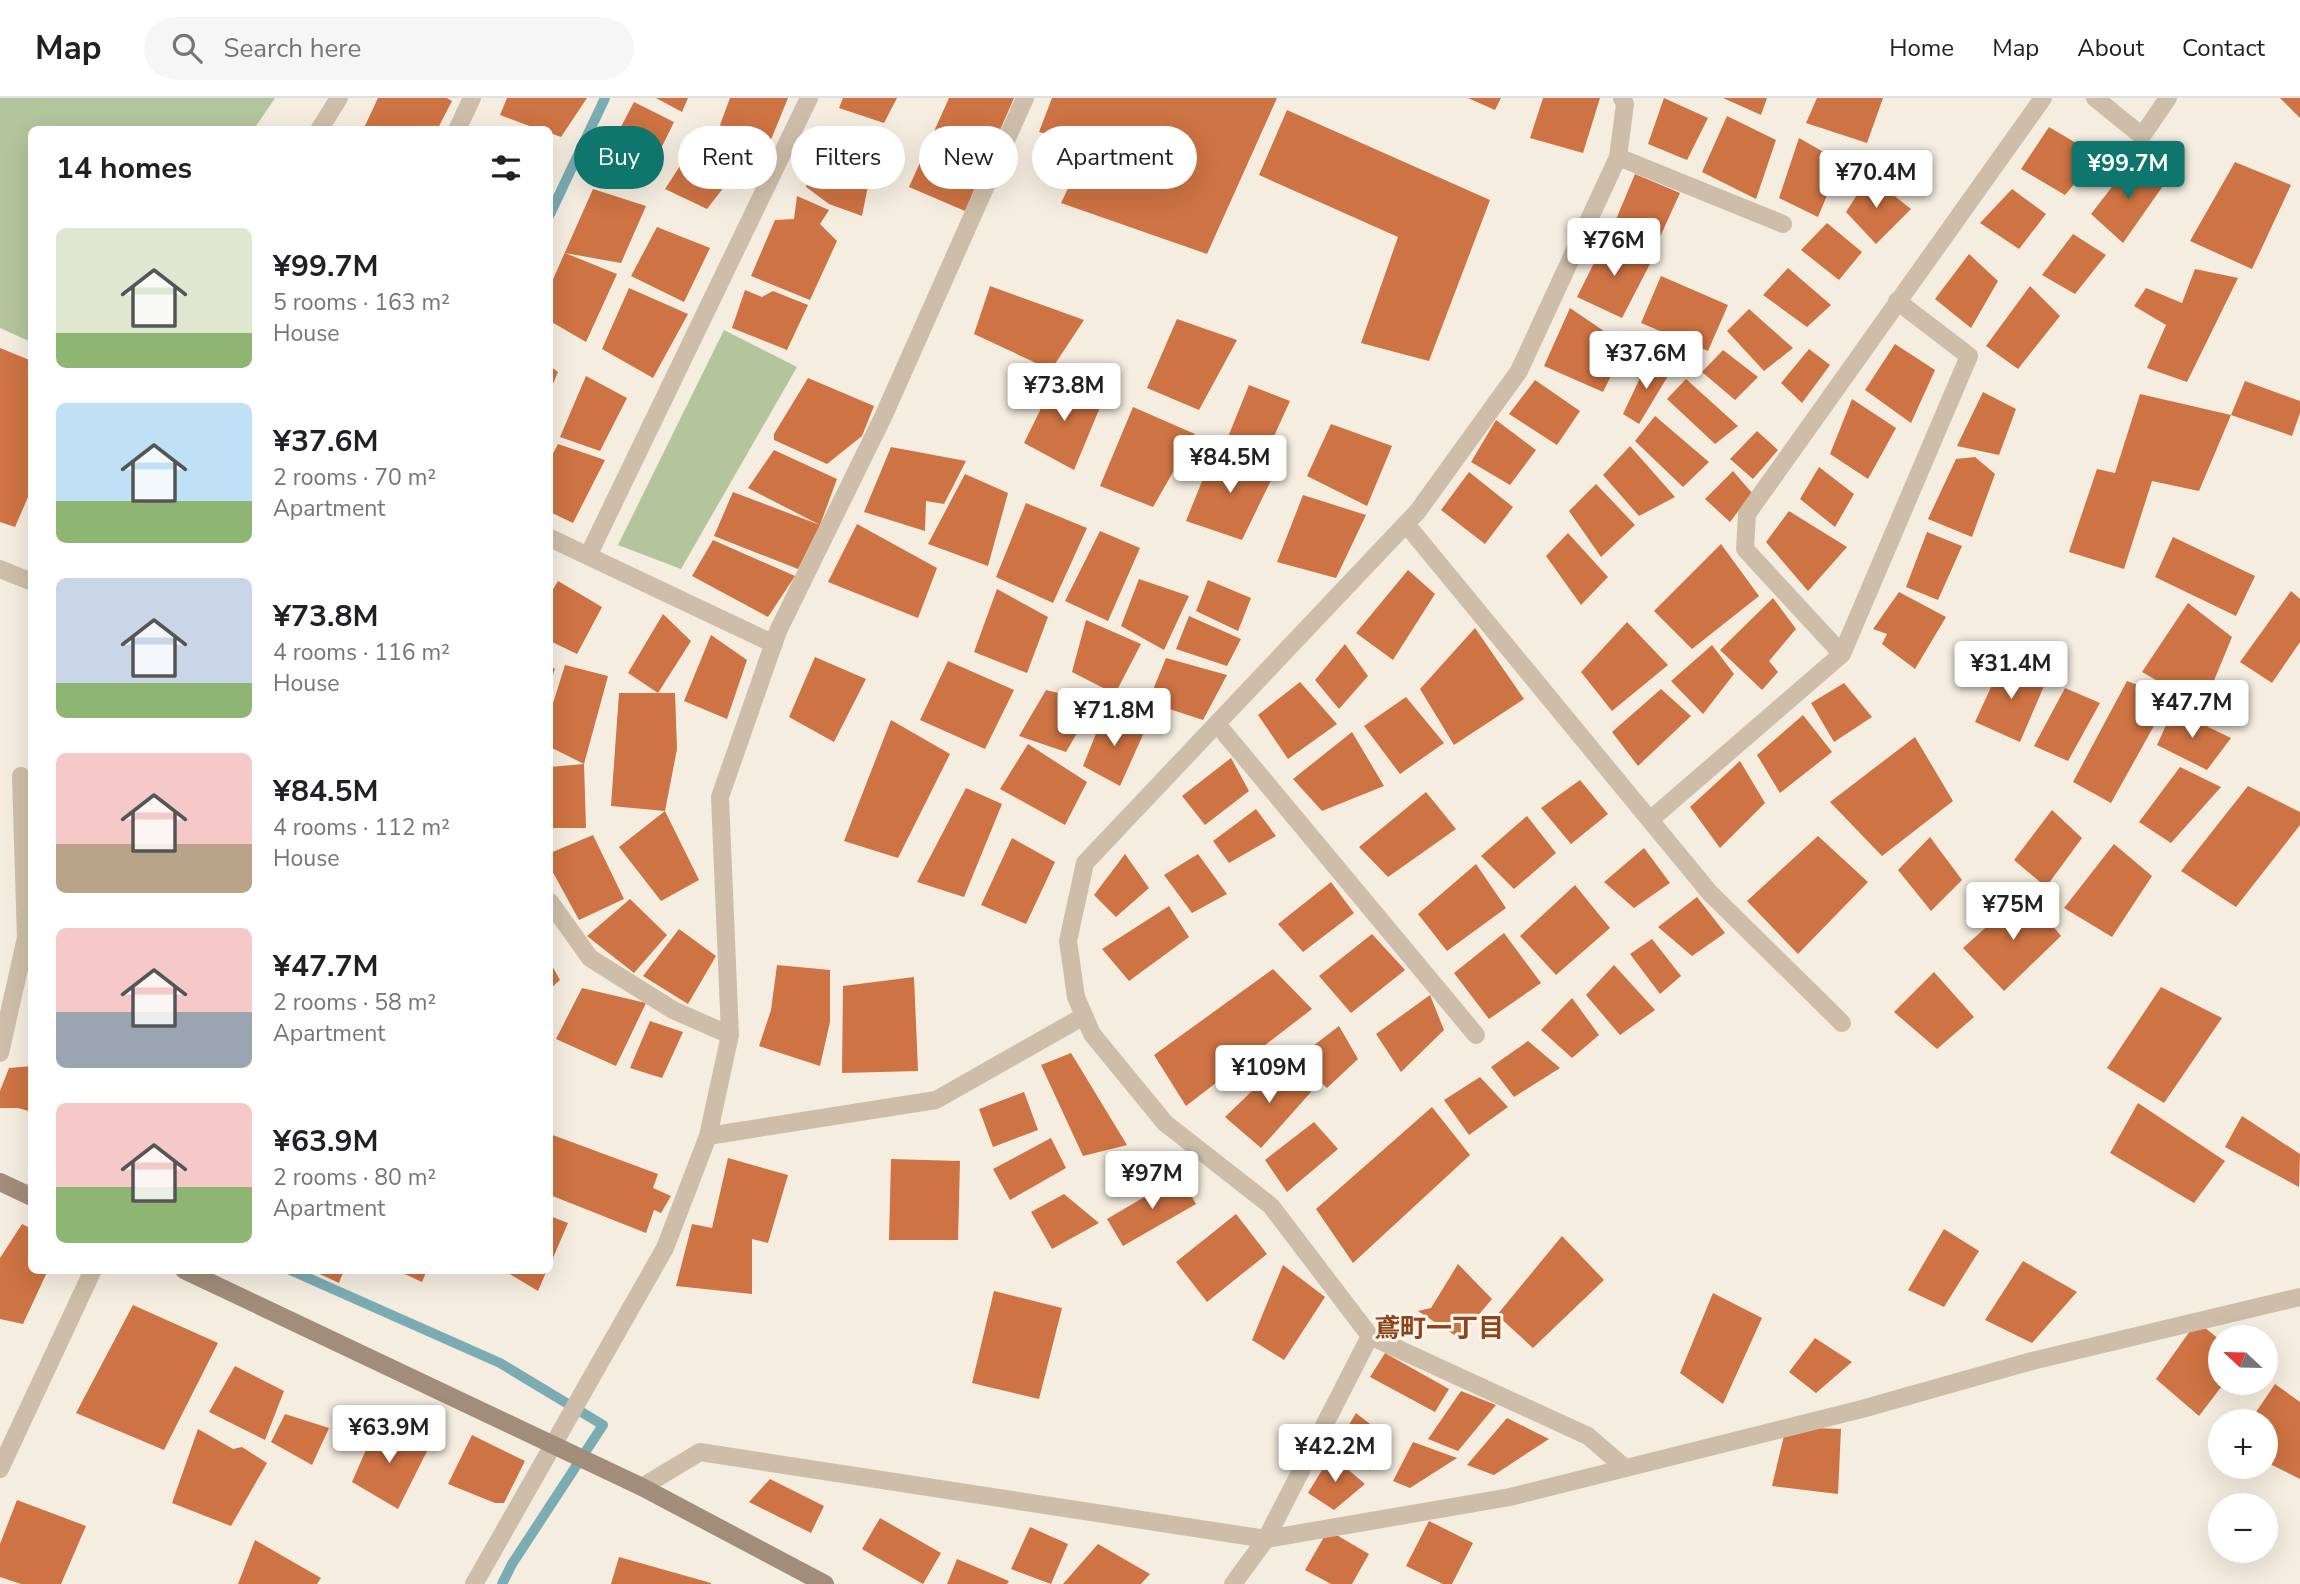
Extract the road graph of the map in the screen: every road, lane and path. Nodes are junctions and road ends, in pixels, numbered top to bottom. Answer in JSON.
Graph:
{"nodes":[{"id":1,"x":338,"y":98,"type":"edge"},
{"id":2,"x":472,"y":98,"type":"edge"},
{"id":3,"x":809,"y":98,"type":"edge"},
{"id":4,"x":1025,"y":98,"type":"edge"},
{"id":5,"x":1622,"y":98,"type":"edge"},
{"id":6,"x":2043,"y":98,"type":"edge"},
{"id":7,"x":2095,"y":98,"type":"edge"},
{"id":8,"x":2168,"y":98,"type":"edge"},
{"id":9,"x":321,"y":126,"type":"edge"},
{"id":10,"x":459,"y":126,"type":"edge"},
{"id":11,"x":1618,"y":157,"type":"junction"},
{"id":12,"x":1783,"y":224,"type":"dead end"},
{"id":13,"x":1897,"y":301,"type":"junction"},
{"id":14,"x":1406,"y":524,"type":"junction"},
{"id":15,"x":553,"y":539,"type":"edge"},
{"id":16,"x":588,"y":556,"type":"junction"},
{"id":17,"x":0,"y":569,"type":"edge"},
{"id":18,"x":28,"y":580,"type":"edge"},
{"id":19,"x":774,"y":644,"type":"junction"},
{"id":20,"x":1842,"y":654,"type":"junction"},
{"id":21,"x":1216,"y":724,"type":"junction"},
{"id":22,"x":21,"y":776,"type":"dead end"},
{"id":23,"x":1650,"y":820,"type":"junction"},
{"id":24,"x":553,"y":906,"type":"edge"},
{"id":25,"x":1084,"y":1016,"type":"junction"},
{"id":26,"x":1842,"y":1023,"type":"dead end"},
{"id":27,"x":730,"y":1035,"type":"junction"},
{"id":28,"x":1476,"y":1035,"type":"dead end"},
{"id":29,"x":0,"y":1053,"type":"edge"},
{"id":30,"x":708,"y":1136,"type":"junction"},
{"id":31,"x":0,"y":1182,"type":"edge"},
{"id":32,"x":28,"y":1195,"type":"edge"},
{"id":33,"x":91,"y":1274,"type":"edge"},
{"id":34,"x":192,"y":1274,"type":"edge"},
{"id":35,"x":2300,"y":1297,"type":"edge"},
{"id":36,"x":1370,"y":1336,"type":"junction"},
{"id":37,"x":555,"y":1445,"type":"junction"},
{"id":38,"x":1624,"y":1467,"type":"junction"},
{"id":39,"x":0,"y":1469,"type":"edge"},
{"id":40,"x":642,"y":1487,"type":"junction"},
{"id":41,"x":1266,"y":1539,"type":"junction"},
{"id":42,"x":474,"y":1584,"type":"edge"},
{"id":43,"x":825,"y":1584,"type":"edge"},
{"id":44,"x":1233,"y":1584,"type":"edge"}],
"edges":[{"from":1,"to":9,"type":"street"},
{"from":2,"to":10,"type":"street"},
{"from":3,"to":16,"type":"street"},
{"from":4,"to":19,"type":"street"},
{"from":5,"to":11,"type":"street"},
{"from":6,"to":13,"type":"street"},
{"from":7,"to":8,"type":"street"},
{"from":11,"to":12,"type":"street"},
{"from":11,"to":14,"type":"street"},
{"from":13,"to":20,"type":"street"},
{"from":13,"to":20,"type":"street"},
{"from":14,"to":21,"type":"street"},
{"from":14,"to":23,"type":"street"},
{"from":15,"to":16,"type":"street"},
{"from":16,"to":19,"type":"street"},
{"from":17,"to":18,"type":"street"},
{"from":19,"to":27,"type":"street"},
{"from":20,"to":23,"type":"street"},
{"from":21,"to":25,"type":"street"},
{"from":21,"to":28,"type":"street"},
{"from":22,"to":29,"type":"street"},
{"from":23,"to":26,"type":"street"},
{"from":24,"to":27,"type":"street"},
{"from":25,"to":30,"type":"street"},
{"from":25,"to":36,"type":"street"},
{"from":27,"to":30,"type":"street"},
{"from":30,"to":37,"type":"street"},
{"from":31,"to":32,"type":"street"},
{"from":33,"to":39,"type":"street"},
{"from":34,"to":37,"type":"street"},
{"from":35,"to":38,"type":"street"},
{"from":36,"to":38,"type":"street"},
{"from":36,"to":41,"type":"street"},
{"from":37,"to":40,"type":"street"},
{"from":37,"to":42,"type":"street"},
{"from":38,"to":41,"type":"street"},
{"from":40,"to":41,"type":"street"},
{"from":40,"to":43,"type":"street"},
{"from":41,"to":44,"type":"street"}]}
